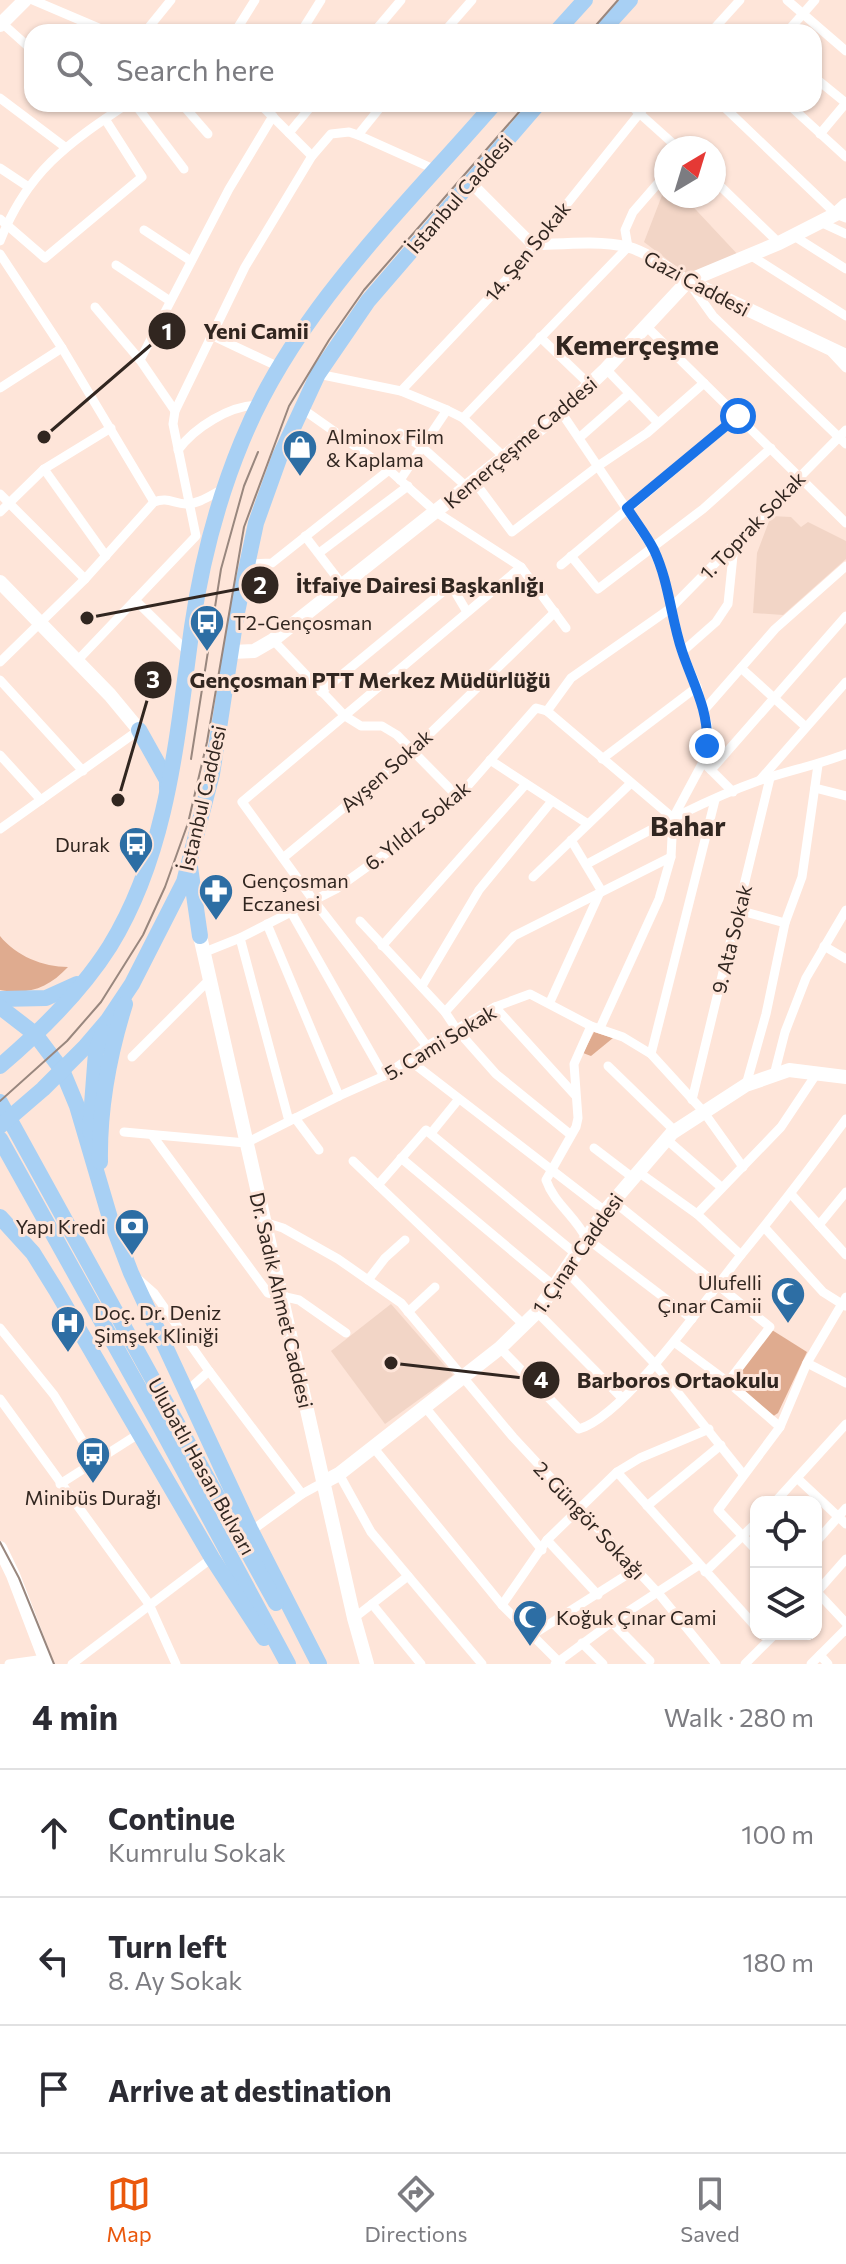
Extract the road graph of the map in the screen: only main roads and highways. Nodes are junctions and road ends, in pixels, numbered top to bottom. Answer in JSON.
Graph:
{"nodes":[{"id":1,"x":585,"y":0,"type":"edge"},
{"id":2,"x":630,"y":0,"type":"edge"},
{"id":3,"x":18,"y":2,"type":"edge"},
{"id":4,"x":1,"y":24,"type":"edge"},
{"id":5,"x":563,"y":24,"type":"edge"},
{"id":6,"x":608,"y":24,"type":"edge"},
{"id":7,"x":487,"y":112,"type":"edge"},
{"id":8,"x":531,"y":112,"type":"edge"},
{"id":9,"x":843,"y":212,"type":"edge"},
{"id":10,"x":688,"y":281,"type":"junction"},
{"id":11,"x":846,"y":356,"type":"edge"},
{"id":12,"x":0,"y":582,"type":"edge"},
{"id":13,"x":232,"y":652,"type":"junction"},
{"id":14,"x":139,"y":730,"type":"junction"},
{"id":15,"x":176,"y":743,"type":"junction"},
{"id":16,"x":167,"y":801,"type":"junction"},
{"id":17,"x":190,"y":863,"type":"junction"},
{"id":18,"x":166,"y":920,"type":"junction"},
{"id":19,"x":202,"y":944,"type":"junction"},
{"id":20,"x":86,"y":980,"type":"junction"},
{"id":21,"x":132,"y":984,"type":"junction"},
{"id":22,"x":0,"y":999,"type":"edge"},
{"id":23,"x":0,"y":1007,"type":"edge"},
{"id":24,"x":108,"y":1020,"type":"junction"},
{"id":25,"x":35,"y":1034,"type":"junction"},
{"id":26,"x":0,"y":1066,"type":"edge"},
{"id":27,"x":62,"y":1070,"type":"junction"},
{"id":28,"x":846,"y":1077,"type":"edge"},
{"id":29,"x":0,"y":1102,"type":"edge"},
{"id":30,"x":0,"y":1126,"type":"edge"},
{"id":31,"x":0,"y":1139,"type":"edge"},
{"id":32,"x":89,"y":1145,"type":"junction"},
{"id":33,"x":101,"y":1191,"type":"junction"},
{"id":34,"x":0,"y":1217,"type":"edge"},
{"id":35,"x":324,"y":1482,"type":"junction"},
{"id":36,"x":0,"y":1548,"type":"edge"},
{"id":37,"x":46,"y":1661,"type":"edge"},
{"id":38,"x":287,"y":1664,"type":"edge"},
{"id":39,"x":308,"y":1664,"type":"edge"},
{"id":40,"x":319,"y":1664,"type":"edge"},
{"id":41,"x":367,"y":1664,"type":"edge"}],
"edges":[{"from":1,"to":5,"type":"highway"},
{"from":2,"to":6,"type":"highway"},
{"from":3,"to":4,"type":"main road"},
{"from":7,"to":15,"type":"highway","name":"İstanbul Caddesi"},
{"from":8,"to":13,"type":"highway","name":"İstanbul Caddesi"},
{"from":9,"to":10,"type":"main road","name":"Kemerçeşme Caddesi"},
{"from":10,"to":11,"type":"main road","name":"Gazi Caddesi"},
{"from":10,"to":13,"type":"main road","name":"Kemerçeşme Caddesi"},
{"from":12,"to":14,"type":"main road"},
{"from":13,"to":17,"type":"highway","name":"İstanbul Caddesi"},
{"from":14,"to":15,"type":"highway"},
{"from":14,"to":16,"type":"highway"},
{"from":15,"to":16,"type":"highway","name":"İstanbul Caddesi"},
{"from":16,"to":20,"type":"highway","name":"İstanbul Caddesi"},
{"from":17,"to":18,"type":"highway","name":"İstanbul Caddesi"},
{"from":17,"to":19,"type":"highway"},
{"from":18,"to":19,"type":"highway"},
{"from":18,"to":21,"type":"highway","name":"İstanbul Caddesi"},
{"from":19,"to":35,"type":"main road","name":"Dr. Sadık Ahmet Caddesi"},
{"from":20,"to":22,"type":"highway"},
{"from":20,"to":25,"type":"highway","name":"İstanbul Caddesi"},
{"from":21,"to":24,"type":"highway","name":"İstanbul Caddesi"},
{"from":21,"to":33,"type":"highway"},
{"from":23,"to":25,"type":"highway"},
{"from":24,"to":27,"type":"highway","name":"İstanbul Caddesi"},
{"from":24,"to":32,"type":"highway"},
{"from":25,"to":26,"type":"highway","name":"İstanbul Caddesi"},
{"from":25,"to":27,"type":"highway"},
{"from":27,"to":30,"type":"highway","name":"İstanbul Caddesi"},
{"from":27,"to":32,"type":"highway"},
{"from":28,"to":35,"type":"main road","name":"1. Çınar Caddesi"},
{"from":29,"to":39,"type":"highway","name":"Ulubatlı Hasan Bulvarı"},
{"from":31,"to":38,"type":"highway","name":"Ulubatlı Hasan Bulvarı"},
{"from":32,"to":33,"type":"highway"},
{"from":33,"to":40,"type":"highway"},
{"from":34,"to":38,"type":"highway"},
{"from":35,"to":41,"type":"main road","name":"Dr. Sadık Ahmet Caddesi"},
{"from":36,"to":37,"type":"main road"}]}
